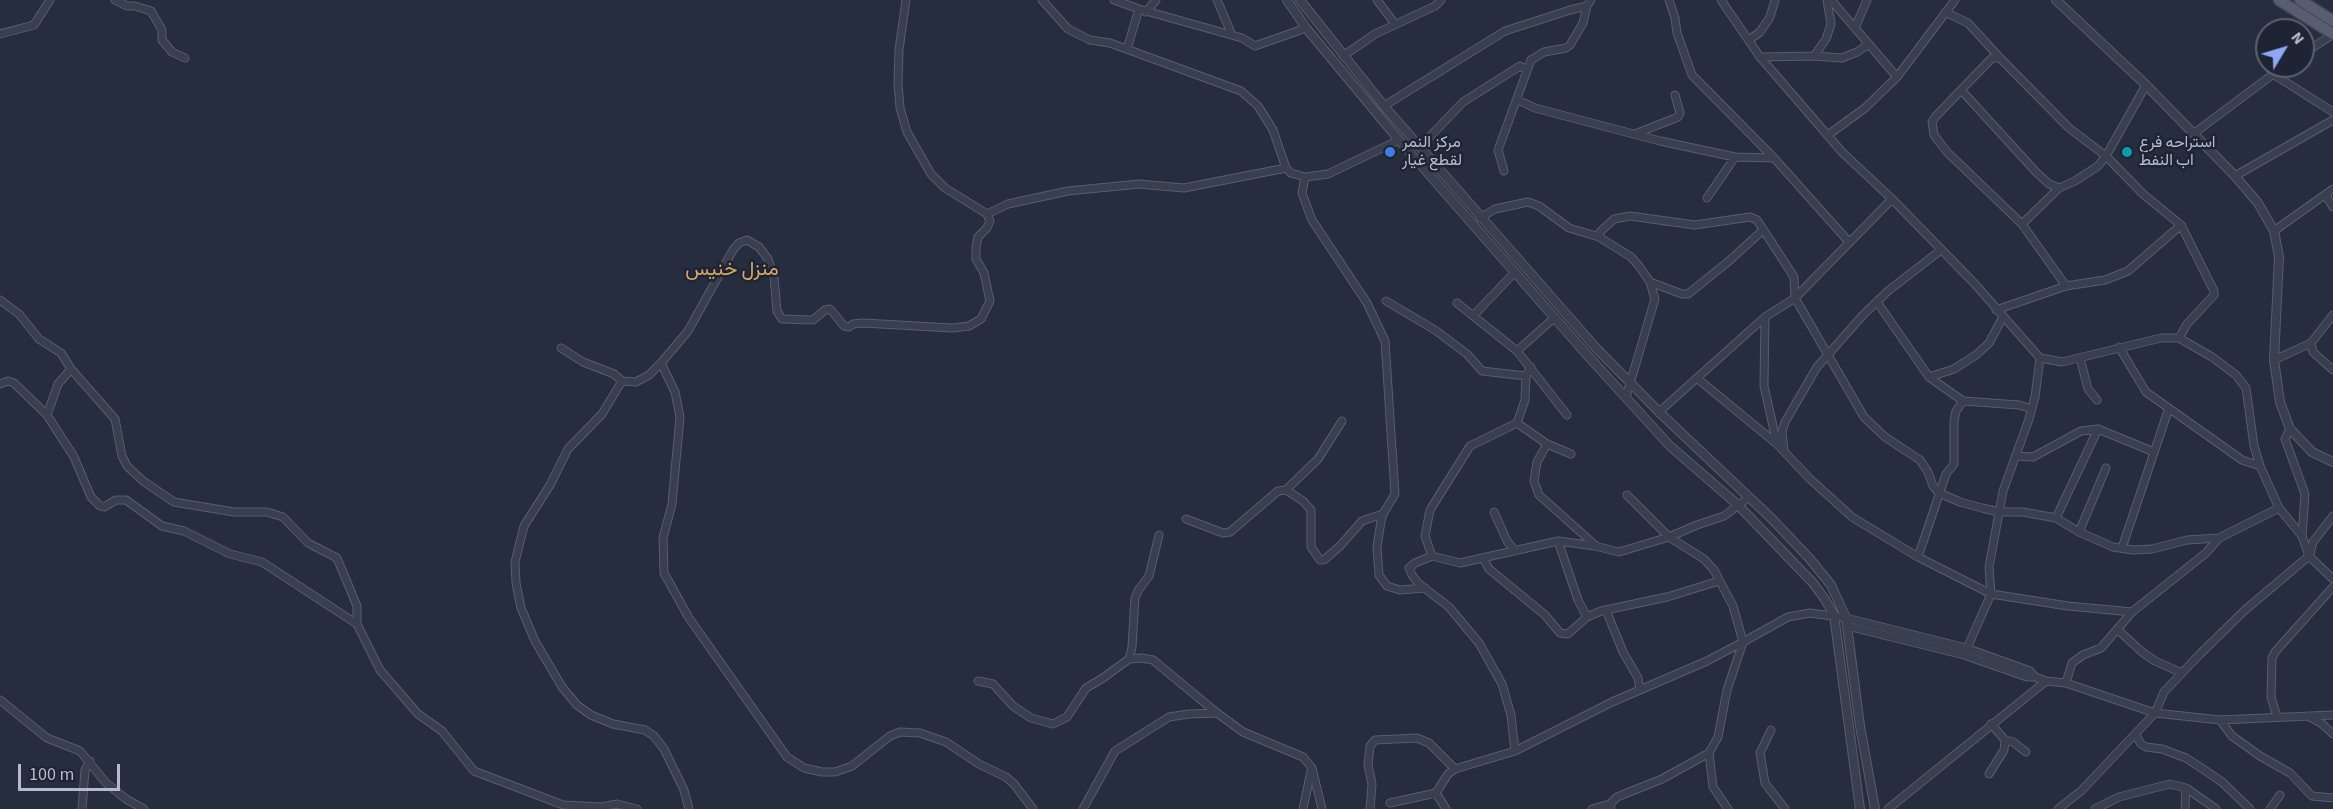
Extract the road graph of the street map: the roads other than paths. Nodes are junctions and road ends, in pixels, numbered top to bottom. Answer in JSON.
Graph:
{"nodes":[{"id":1,"x":50,"y":0,"type":"edge"},
{"id":2,"x":115,"y":0,"type":"edge"},
{"id":3,"x":906,"y":0,"type":"edge"},
{"id":4,"x":1042,"y":0,"type":"edge"},
{"id":5,"x":1113,"y":0,"type":"edge"},
{"id":6,"x":1156,"y":0,"type":"edge"},
{"id":7,"x":1217,"y":0,"type":"edge"},
{"id":8,"x":1287,"y":0,"type":"edge"},
{"id":9,"x":1300,"y":0,"type":"edge"},
{"id":10,"x":1377,"y":0,"type":"edge"},
{"id":11,"x":1441,"y":0,"type":"edge"},
{"id":12,"x":1669,"y":0,"type":"edge"},
{"id":13,"x":1722,"y":0,"type":"edge"},
{"id":14,"x":1775,"y":0,"type":"edge"},
{"id":15,"x":1827,"y":0,"type":"edge"},
{"id":16,"x":1832,"y":0,"type":"edge"},
{"id":17,"x":1867,"y":0,"type":"edge"},
{"id":18,"x":1955,"y":0,"type":"edge"},
{"id":19,"x":2056,"y":0,"type":"edge"},
{"id":20,"x":2279,"y":0,"type":"edge"},
{"id":21,"x":2300,"y":0,"type":"edge"},
{"id":22,"x":1589,"y":3,"type":"edge"},
{"id":23,"x":1143,"y":10,"type":"junction"},
{"id":24,"x":1945,"y":12,"type":"junction"},
{"id":25,"x":2333,"y":21,"type":"edge"},
{"id":26,"x":1395,"y":24,"type":"junction"},
{"id":27,"x":1306,"y":28,"type":"junction"},
{"id":28,"x":1855,"y":28,"type":"junction"},
{"id":29,"x":0,"y":34,"type":"edge"},
{"id":30,"x":2333,"y":34,"type":"edge"},
{"id":31,"x":1232,"y":35,"type":"junction"},
{"id":32,"x":1749,"y":40,"type":"junction"},
{"id":33,"x":1869,"y":44,"type":"junction"},
{"id":34,"x":2315,"y":46,"type":"edge"},
{"id":35,"x":1127,"y":49,"type":"junction"},
{"id":36,"x":1343,"y":56,"type":"junction"},
{"id":37,"x":1814,"y":56,"type":"junction"},
{"id":38,"x":1760,"y":57,"type":"junction"},
{"id":39,"x":185,"y":58,"type":"dead end"},
{"id":40,"x":2000,"y":58,"type":"junction"},
{"id":41,"x":1527,"y":70,"type":"junction"},
{"id":42,"x":1897,"y":77,"type":"junction"},
{"id":43,"x":2268,"y":78,"type":"edge"},
{"id":44,"x":2279,"y":78,"type":"edge"},
{"id":45,"x":2146,"y":86,"type":"junction"},
{"id":46,"x":1962,"y":90,"type":"junction"},
{"id":47,"x":1675,"y":95,"type":"dead end"},
{"id":48,"x":1518,"y":100,"type":"junction"},
{"id":49,"x":1383,"y":106,"type":"junction"},
{"id":50,"x":2333,"y":112,"type":"edge"},
{"id":51,"x":2333,"y":120,"type":"edge"},
{"id":52,"x":1635,"y":134,"type":"junction"},
{"id":53,"x":2193,"y":134,"type":"junction"},
{"id":54,"x":1828,"y":135,"type":"junction"},
{"id":55,"x":1399,"y":140,"type":"junction"},
{"id":56,"x":1420,"y":147,"type":"junction"},
{"id":57,"x":2106,"y":156,"type":"junction"},
{"id":58,"x":1735,"y":157,"type":"junction"},
{"id":59,"x":1774,"y":158,"type":"junction"},
{"id":60,"x":1433,"y":163,"type":"junction"},
{"id":61,"x":1286,"y":168,"type":"junction"},
{"id":62,"x":1425,"y":170,"type":"junction"},
{"id":63,"x":1504,"y":171,"type":"dead end"},
{"id":64,"x":2235,"y":176,"type":"junction"},
{"id":65,"x":1305,"y":177,"type":"junction"},
{"id":66,"x":2059,"y":188,"type":"junction"},
{"id":67,"x":2333,"y":189,"type":"edge"},
{"id":68,"x":2326,"y":196,"type":"junction"},
{"id":69,"x":1707,"y":198,"type":"dead end"},
{"id":70,"x":1892,"y":199,"type":"junction"},
{"id":71,"x":2333,"y":207,"type":"edge"},
{"id":72,"x":987,"y":214,"type":"junction"},
{"id":73,"x":1480,"y":218,"type":"junction"},
{"id":74,"x":2022,"y":224,"type":"junction"},
{"id":75,"x":2181,"y":225,"type":"junction"},
{"id":76,"x":1763,"y":230,"type":"junction"},
{"id":77,"x":2274,"y":231,"type":"junction"},
{"id":78,"x":1599,"y":237,"type":"junction"},
{"id":79,"x":1849,"y":242,"type":"junction"},
{"id":80,"x":1941,"y":250,"type":"junction"},
{"id":81,"x":1514,"y":273,"type":"junction"},
{"id":82,"x":1650,"y":282,"type":"junction"},
{"id":83,"x":2066,"y":286,"type":"junction"},
{"id":84,"x":1795,"y":298,"type":"junction"},
{"id":85,"x":0,"y":300,"type":"edge"},
{"id":86,"x":1386,"y":301,"type":"dead end"},
{"id":87,"x":1877,"y":302,"type":"junction"},
{"id":88,"x":1457,"y":303,"type":"dead end"},
{"id":89,"x":1996,"y":310,"type":"junction"},
{"id":90,"x":2333,"y":315,"type":"edge"},
{"id":91,"x":1473,"y":316,"type":"junction"},
{"id":92,"x":1765,"y":317,"type":"junction"},
{"id":93,"x":2003,"y":317,"type":"junction"},
{"id":94,"x":1554,"y":318,"type":"junction"},
{"id":95,"x":2179,"y":338,"type":"junction"},
{"id":96,"x":2311,"y":342,"type":"junction"},
{"id":97,"x":2119,"y":347,"type":"junction"},
{"id":98,"x":561,"y":348,"type":"dead end"},
{"id":99,"x":1517,"y":351,"type":"junction"},
{"id":100,"x":1827,"y":356,"type":"junction"},
{"id":101,"x":2040,"y":358,"type":"junction"},
{"id":102,"x":2080,"y":358,"type":"junction"},
{"id":103,"x":2274,"y":360,"type":"junction"},
{"id":104,"x":661,"y":363,"type":"junction"},
{"id":105,"x":1531,"y":367,"type":"junction"},
{"id":106,"x":70,"y":369,"type":"junction"},
{"id":107,"x":2333,"y":370,"type":"edge"},
{"id":108,"x":1526,"y":376,"type":"junction"},
{"id":109,"x":1929,"y":377,"type":"junction"},
{"id":110,"x":1698,"y":379,"type":"junction"},
{"id":111,"x":622,"y":381,"type":"junction"},
{"id":112,"x":1631,"y":383,"type":"junction"},
{"id":113,"x":0,"y":384,"type":"edge"},
{"id":114,"x":1626,"y":397,"type":"junction"},
{"id":115,"x":2097,"y":400,"type":"dead end"},
{"id":116,"x":1963,"y":401,"type":"junction"},
{"id":117,"x":2169,"y":408,"type":"junction"},
{"id":118,"x":2032,"y":409,"type":"junction"},
{"id":119,"x":1659,"y":412,"type":"junction"},
{"id":120,"x":47,"y":415,"type":"junction"},
{"id":121,"x":1567,"y":415,"type":"dead end"},
{"id":122,"x":1342,"y":422,"type":"dead end"},
{"id":123,"x":1517,"y":423,"type":"junction"},
{"id":124,"x":2098,"y":429,"type":"junction"},
{"id":125,"x":2290,"y":429,"type":"junction"},
{"id":126,"x":1547,"y":444,"type":"junction"},
{"id":127,"x":1777,"y":444,"type":"junction"},
{"id":128,"x":1784,"y":451,"type":"junction"},
{"id":129,"x":2154,"y":452,"type":"junction"},
{"id":130,"x":1571,"y":454,"type":"dead end"},
{"id":131,"x":2014,"y":456,"type":"junction"},
{"id":132,"x":2333,"y":462,"type":"edge"},
{"id":133,"x":2260,"y":466,"type":"junction"},
{"id":134,"x":2106,"y":468,"type":"dead end"},
{"id":135,"x":1286,"y":490,"type":"junction"},
{"id":136,"x":1940,"y":493,"type":"junction"},
{"id":137,"x":1627,"y":495,"type":"dead end"},
{"id":138,"x":1748,"y":498,"type":"junction"},
{"id":139,"x":1738,"y":505,"type":"junction"},
{"id":140,"x":2279,"y":508,"type":"junction"},
{"id":141,"x":1494,"y":512,"type":"dead end"},
{"id":142,"x":1999,"y":512,"type":"junction"},
{"id":143,"x":1383,"y":514,"type":"junction"},
{"id":144,"x":2333,"y":516,"type":"edge"},
{"id":145,"x":2056,"y":518,"type":"junction"},
{"id":146,"x":1186,"y":519,"type":"dead end"},
{"id":147,"x":2079,"y":532,"type":"junction"},
{"id":148,"x":1159,"y":535,"type":"dead end"},
{"id":149,"x":2302,"y":536,"type":"junction"},
{"id":150,"x":1669,"y":537,"type":"junction"},
{"id":151,"x":2219,"y":537,"type":"junction"},
{"id":152,"x":1558,"y":541,"type":"junction"},
{"id":153,"x":1595,"y":546,"type":"junction"},
{"id":154,"x":2122,"y":548,"type":"junction"},
{"id":155,"x":1515,"y":551,"type":"junction"},
{"id":156,"x":1432,"y":556,"type":"junction"},
{"id":157,"x":2309,"y":556,"type":"junction"},
{"id":158,"x":1918,"y":557,"type":"junction"},
{"id":159,"x":1483,"y":558,"type":"junction"},
{"id":160,"x":2333,"y":579,"type":"edge"},
{"id":161,"x":1719,"y":581,"type":"junction"},
{"id":162,"x":2333,"y":587,"type":"edge"},
{"id":163,"x":1425,"y":588,"type":"junction"},
{"id":164,"x":1991,"y":594,"type":"junction"},
{"id":165,"x":1606,"y":610,"type":"junction"},
{"id":166,"x":2132,"y":612,"type":"junction"},
{"id":167,"x":1834,"y":615,"type":"junction"},
{"id":168,"x":1587,"y":617,"type":"junction"},
{"id":169,"x":1847,"y":622,"type":"junction"},
{"id":170,"x":357,"y":624,"type":"junction"},
{"id":171,"x":2118,"y":630,"type":"junction"},
{"id":172,"x":1743,"y":642,"type":"junction"},
{"id":173,"x":1965,"y":651,"type":"junction"},
{"id":174,"x":1129,"y":659,"type":"junction"},
{"id":175,"x":2181,"y":673,"type":"junction"},
{"id":176,"x":978,"y":681,"type":"dead end"},
{"id":177,"x":2046,"y":681,"type":"junction"},
{"id":178,"x":2066,"y":683,"type":"junction"},
{"id":179,"x":1640,"y":690,"type":"junction"},
{"id":180,"x":0,"y":700,"type":"edge"},
{"id":181,"x":1217,"y":713,"type":"junction"},
{"id":182,"x":2155,"y":713,"type":"junction"},
{"id":183,"x":2333,"y":715,"type":"edge"},
{"id":184,"x":2307,"y":716,"type":"junction"},
{"id":185,"x":2277,"y":717,"type":"junction"},
{"id":186,"x":2220,"y":720,"type":"junction"},
{"id":187,"x":1991,"y":724,"type":"junction"},
{"id":188,"x":1771,"y":730,"type":"dead end"},
{"id":189,"x":2135,"y":734,"type":"junction"},
{"id":190,"x":2333,"y":734,"type":"edge"},
{"id":191,"x":2005,"y":740,"type":"junction"},
{"id":192,"x":1515,"y":751,"type":"junction"},
{"id":193,"x":2026,"y":752,"type":"dead end"},
{"id":194,"x":1709,"y":753,"type":"junction"},
{"id":195,"x":90,"y":761,"type":"junction"},
{"id":196,"x":1312,"y":768,"type":"junction"},
{"id":197,"x":1455,"y":769,"type":"junction"},
{"id":198,"x":1989,"y":774,"type":"dead end"},
{"id":199,"x":2186,"y":788,"type":"junction"},
{"id":200,"x":1436,"y":793,"type":"junction"},
{"id":201,"x":2280,"y":795,"type":"dead end"},
{"id":202,"x":2333,"y":798,"type":"edge"},
{"id":203,"x":1390,"y":803,"type":"dead end"},
{"id":204,"x":2069,"y":805,"type":"edge"},
{"id":205,"x":1610,"y":806,"type":"edge"},
{"id":206,"x":563,"y":807,"type":"edge"},
{"id":207,"x":603,"y":808,"type":"edge"},
{"id":208,"x":82,"y":809,"type":"edge"},
{"id":209,"x":144,"y":809,"type":"edge"},
{"id":210,"x":637,"y":809,"type":"edge"},
{"id":211,"x":689,"y":809,"type":"edge"},
{"id":212,"x":1033,"y":809,"type":"edge"},
{"id":213,"x":1083,"y":809,"type":"edge"},
{"id":214,"x":1303,"y":809,"type":"edge"},
{"id":215,"x":1322,"y":809,"type":"edge"},
{"id":216,"x":1370,"y":809,"type":"edge"},
{"id":217,"x":1446,"y":809,"type":"edge"},
{"id":218,"x":1592,"y":809,"type":"edge"},
{"id":219,"x":1728,"y":809,"type":"edge"},
{"id":220,"x":1785,"y":809,"type":"edge"},
{"id":221,"x":1860,"y":809,"type":"edge"},
{"id":222,"x":1875,"y":809,"type":"edge"},
{"id":223,"x":1888,"y":809,"type":"edge"},
{"id":224,"x":2058,"y":809,"type":"edge"},
{"id":225,"x":2095,"y":809,"type":"edge"},
{"id":226,"x":2185,"y":809,"type":"edge"},
{"id":227,"x":2216,"y":809,"type":"edge"},
{"id":228,"x":2250,"y":809,"type":"edge"},
{"id":229,"x":2270,"y":809,"type":"edge"}],
"edges":[{"from":1,"to":29,"type":"street"},
{"from":2,"to":39,"type":"street"},
{"from":3,"to":72,"type":"street"},
{"from":4,"to":35,"type":"street"},
{"from":5,"to":23,"type":"street"},
{"from":6,"to":23,"type":"street"},
{"from":7,"to":31,"type":"street"},
{"from":8,"to":27,"type":"street"},
{"from":9,"to":36,"type":"street"},
{"from":10,"to":26,"type":"street"},
{"from":11,"to":26,"type":"street"},
{"from":12,"to":59,"type":"street"},
{"from":13,"to":32,"type":"street"},
{"from":14,"to":32,"type":"street"},
{"from":15,"to":37,"type":"street"},
{"from":16,"to":28,"type":"street"},
{"from":17,"to":28,"type":"street"},
{"from":18,"to":24,"type":"street"},
{"from":19,"to":45,"type":"street"},
{"from":20,"to":30,"type":"main road"},
{"from":21,"to":25,"type":"main road"},
{"from":22,"to":41,"type":"street"},
{"from":22,"to":49,"type":"street"},
{"from":23,"to":31,"type":"street"},
{"from":23,"to":35,"type":"street"},
{"from":24,"to":40,"type":"street"},
{"from":24,"to":42,"type":"street"},
{"from":26,"to":36,"type":"street"},
{"from":27,"to":31,"type":"street"},
{"from":27,"to":55,"type":"street"},
{"from":28,"to":33,"type":"street"},
{"from":30,"to":34,"type":"street"},
{"from":32,"to":38,"type":"street"},
{"from":33,"to":37,"type":"street"},
{"from":33,"to":42,"type":"street"},
{"from":35,"to":61,"type":"street"},
{"from":36,"to":49,"type":"street"},
{"from":37,"to":38,"type":"street"},
{"from":38,"to":54,"type":"street"},
{"from":40,"to":46,"type":"street"},
{"from":40,"to":57,"type":"street"},
{"from":41,"to":48,"type":"street"},
{"from":41,"to":56,"type":"street"},
{"from":42,"to":54,"type":"street"},
{"from":43,"to":53,"type":"street"},
{"from":44,"to":50,"type":"street"},
{"from":45,"to":53,"type":"street"},
{"from":45,"to":57,"type":"street"},
{"from":46,"to":66,"type":"street"},
{"from":46,"to":74,"type":"street"},
{"from":47,"to":52,"type":"street"},
{"from":48,"to":52,"type":"street"},
{"from":48,"to":63,"type":"street"},
{"from":49,"to":56,"type":"street"},
{"from":51,"to":64,"type":"street"},
{"from":52,"to":58,"type":"street"},
{"from":53,"to":64,"type":"street"},
{"from":54,"to":70,"type":"street"},
{"from":55,"to":62,"type":"street"},
{"from":55,"to":65,"type":"street"},
{"from":56,"to":60,"type":"street"},
{"from":57,"to":66,"type":"street"},
{"from":57,"to":75,"type":"street"},
{"from":58,"to":59,"type":"street"},
{"from":58,"to":69,"type":"street"},
{"from":59,"to":79,"type":"street"},
{"from":60,"to":62,"type":"street"},
{"from":60,"to":73,"type":"street"},
{"from":61,"to":65,"type":"street"},
{"from":61,"to":72,"type":"street"},
{"from":62,"to":81,"type":"street"},
{"from":64,"to":77,"type":"street"},
{"from":65,"to":143,"type":"street"},
{"from":66,"to":74,"type":"street"},
{"from":67,"to":68,"type":"street"},
{"from":68,"to":71,"type":"street"},
{"from":68,"to":77,"type":"street"},
{"from":70,"to":79,"type":"street"},
{"from":70,"to":80,"type":"street"},
{"from":72,"to":104,"type":"street"},
{"from":73,"to":78,"type":"street"},
{"from":73,"to":112,"type":"street"},
{"from":74,"to":83,"type":"street"},
{"from":75,"to":83,"type":"street"},
{"from":75,"to":95,"type":"street"},
{"from":76,"to":78,"type":"street"},
{"from":76,"to":82,"type":"street"},
{"from":76,"to":84,"type":"street"},
{"from":77,"to":103,"type":"street"},
{"from":78,"to":82,"type":"street"},
{"from":79,"to":84,"type":"street"},
{"from":80,"to":87,"type":"street"},
{"from":80,"to":89,"type":"street"},
{"from":81,"to":91,"type":"street"},
{"from":81,"to":94,"type":"street"},
{"from":82,"to":112,"type":"street"},
{"from":83,"to":89,"type":"street"},
{"from":84,"to":92,"type":"street"},
{"from":84,"to":100,"type":"street"},
{"from":85,"to":106,"type":"street"},
{"from":86,"to":108,"type":"street"},
{"from":87,"to":100,"type":"street"},
{"from":87,"to":109,"type":"street"},
{"from":88,"to":91,"type":"street"},
{"from":89,"to":93,"type":"street"},
{"from":90,"to":96,"type":"street"},
{"from":91,"to":99,"type":"street"},
{"from":92,"to":110,"type":"street"},
{"from":92,"to":127,"type":"street"},
{"from":93,"to":101,"type":"street"},
{"from":93,"to":109,"type":"street"},
{"from":94,"to":99,"type":"street"},
{"from":94,"to":114,"type":"street"},
{"from":95,"to":97,"type":"street"},
{"from":95,"to":133,"type":"street"},
{"from":96,"to":103,"type":"street"},
{"from":96,"to":107,"type":"street"},
{"from":97,"to":102,"type":"street"},
{"from":97,"to":117,"type":"street"},
{"from":98,"to":111,"type":"street"},
{"from":99,"to":105,"type":"street"},
{"from":100,"to":128,"type":"street"},
{"from":100,"to":136,"type":"street"},
{"from":101,"to":102,"type":"street"},
{"from":101,"to":118,"type":"street"},
{"from":102,"to":115,"type":"street"},
{"from":103,"to":125,"type":"street"},
{"from":104,"to":111,"type":"street"},
{"from":104,"to":212,"type":"street"},
{"from":105,"to":108,"type":"street"},
{"from":105,"to":121,"type":"street"},
{"from":106,"to":120,"type":"street"},
{"from":106,"to":170,"type":"street"},
{"from":108,"to":123,"type":"street"},
{"from":109,"to":116,"type":"street"},
{"from":110,"to":119,"type":"street"},
{"from":110,"to":127,"type":"street"},
{"from":111,"to":211,"type":"street"},
{"from":112,"to":114,"type":"street"},
{"from":112,"to":119,"type":"street"},
{"from":113,"to":120,"type":"street"},
{"from":114,"to":139,"type":"street"},
{"from":116,"to":118,"type":"street"},
{"from":116,"to":136,"type":"street"},
{"from":117,"to":129,"type":"street"},
{"from":117,"to":133,"type":"street"},
{"from":118,"to":131,"type":"street"},
{"from":119,"to":138,"type":"street"},
{"from":120,"to":170,"type":"street"},
{"from":122,"to":135,"type":"street"},
{"from":123,"to":126,"type":"street"},
{"from":123,"to":156,"type":"street"},
{"from":124,"to":129,"type":"street"},
{"from":124,"to":131,"type":"street"},
{"from":124,"to":145,"type":"street"},
{"from":125,"to":132,"type":"street"},
{"from":125,"to":149,"type":"street"},
{"from":126,"to":130,"type":"street"},
{"from":126,"to":153,"type":"street"},
{"from":127,"to":128,"type":"street"},
{"from":128,"to":158,"type":"street"},
{"from":129,"to":154,"type":"street"},
{"from":131,"to":142,"type":"street"},
{"from":133,"to":140,"type":"street"},
{"from":134,"to":147,"type":"street"},
{"from":135,"to":143,"type":"street"},
{"from":135,"to":146,"type":"street"},
{"from":136,"to":142,"type":"street"},
{"from":136,"to":158,"type":"street"},
{"from":137,"to":150,"type":"street"},
{"from":138,"to":139,"type":"street"},
{"from":138,"to":169,"type":"street"},
{"from":139,"to":150,"type":"street"},
{"from":139,"to":167,"type":"street"},
{"from":140,"to":149,"type":"street"},
{"from":140,"to":151,"type":"street"},
{"from":141,"to":155,"type":"street"},
{"from":142,"to":145,"type":"street"},
{"from":142,"to":164,"type":"street"},
{"from":143,"to":163,"type":"street"},
{"from":144,"to":157,"type":"street"},
{"from":145,"to":147,"type":"street"},
{"from":147,"to":154,"type":"street"},
{"from":148,"to":174,"type":"street"},
{"from":149,"to":157,"type":"street"},
{"from":150,"to":153,"type":"street"},
{"from":150,"to":161,"type":"street"},
{"from":151,"to":154,"type":"street"},
{"from":151,"to":166,"type":"street"},
{"from":152,"to":153,"type":"street"},
{"from":152,"to":155,"type":"street"},
{"from":152,"to":168,"type":"street"},
{"from":155,"to":159,"type":"street"},
{"from":156,"to":159,"type":"street"},
{"from":156,"to":163,"type":"street"},
{"from":157,"to":160,"type":"street"},
{"from":157,"to":175,"type":"street"},
{"from":158,"to":164,"type":"street"},
{"from":159,"to":168,"type":"street"},
{"from":161,"to":165,"type":"street"},
{"from":161,"to":172,"type":"street"},
{"from":162,"to":185,"type":"street"},
{"from":163,"to":192,"type":"street"},
{"from":164,"to":166,"type":"street"},
{"from":164,"to":173,"type":"street"},
{"from":165,"to":168,"type":"street"},
{"from":165,"to":179,"type":"street"},
{"from":166,"to":171,"type":"street"},
{"from":167,"to":169,"type":"street"},
{"from":167,"to":172,"type":"street"},
{"from":167,"to":221,"type":"street"},
{"from":169,"to":173,"type":"street"},
{"from":169,"to":222,"type":"street"},
{"from":170,"to":206,"type":"street"},
{"from":171,"to":175,"type":"street"},
{"from":171,"to":178,"type":"street"},
{"from":172,"to":179,"type":"street"},
{"from":172,"to":194,"type":"street"},
{"from":173,"to":177,"type":"street"},
{"from":174,"to":176,"type":"street"},
{"from":174,"to":181,"type":"street"},
{"from":175,"to":182,"type":"street"},
{"from":177,"to":178,"type":"street"},
{"from":177,"to":187,"type":"street"},
{"from":178,"to":182,"type":"street"},
{"from":179,"to":192,"type":"street"},
{"from":180,"to":195,"type":"street"},
{"from":181,"to":196,"type":"street"},
{"from":181,"to":213,"type":"street"},
{"from":182,"to":186,"type":"street"},
{"from":182,"to":189,"type":"street"},
{"from":183,"to":184,"type":"street"},
{"from":184,"to":185,"type":"street"},
{"from":184,"to":190,"type":"street"},
{"from":185,"to":186,"type":"street"},
{"from":186,"to":202,"type":"street"},
{"from":187,"to":191,"type":"street"},
{"from":187,"to":223,"type":"street"},
{"from":188,"to":220,"type":"street"},
{"from":189,"to":204,"type":"street"},
{"from":189,"to":228,"type":"street"},
{"from":191,"to":193,"type":"street"},
{"from":191,"to":198,"type":"street"},
{"from":192,"to":197,"type":"street"},
{"from":194,"to":205,"type":"street"},
{"from":194,"to":219,"type":"street"},
{"from":195,"to":208,"type":"street"},
{"from":195,"to":209,"type":"street"},
{"from":196,"to":214,"type":"street"},
{"from":196,"to":215,"type":"street"},
{"from":197,"to":200,"type":"street"},
{"from":197,"to":216,"type":"street"},
{"from":199,"to":225,"type":"street"},
{"from":199,"to":226,"type":"street"},
{"from":199,"to":227,"type":"street"},
{"from":200,"to":203,"type":"street"},
{"from":200,"to":217,"type":"street"},
{"from":201,"to":229,"type":"street"},
{"from":204,"to":224,"type":"street"},
{"from":205,"to":218,"type":"street"},
{"from":206,"to":207,"type":"street"},
{"from":207,"to":210,"type":"street"}]}
